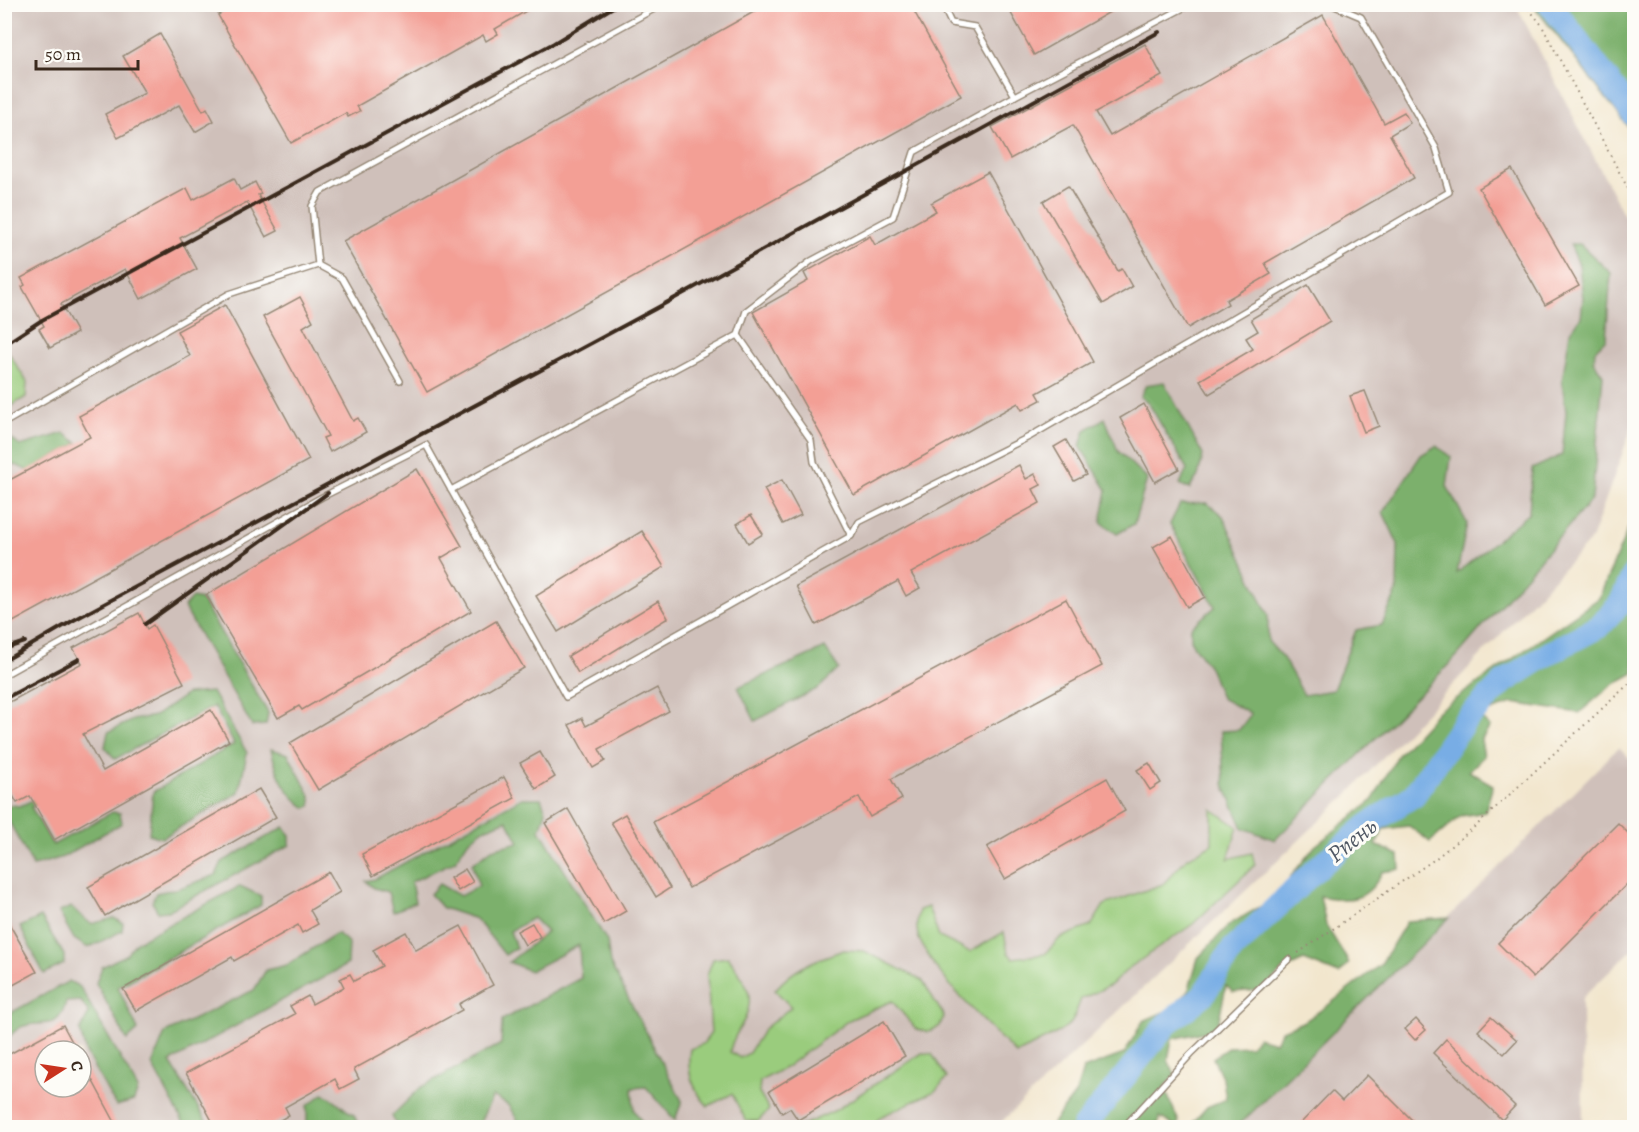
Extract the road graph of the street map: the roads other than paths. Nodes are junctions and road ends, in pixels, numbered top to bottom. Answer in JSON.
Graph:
{"nodes":[{"id":1,"x":663,"y":4,"type":"edge"},
{"id":2,"x":942,"y":4,"type":"edge"},
{"id":3,"x":1191,"y":4,"type":"edge"},
{"id":4,"x":1330,"y":4,"type":"edge"},
{"id":5,"x":1015,"y":96,"type":"junction"},
{"id":6,"x":318,"y":265,"type":"junction"},
{"id":7,"x":738,"y":335,"type":"junction"},
{"id":8,"x":400,"y":381,"type":"dead end"},
{"id":9,"x":4,"y":423,"type":"edge"},
{"id":10,"x":452,"y":490,"type":"junction"},
{"id":11,"x":850,"y":536,"type":"junction"},
{"id":12,"x":4,"y":675,"type":"edge"},
{"id":13,"x":1289,"y":959,"type":"road end"},
{"id":14,"x":1123,"y":1128,"type":"edge"}],
"edges":[{"from":1,"to":6,"type":"lane"},
{"from":2,"to":5,"type":"lane"},
{"from":3,"to":5,"type":"lane"},
{"from":4,"to":11,"type":"lane"},
{"from":5,"to":7,"type":"lane"},
{"from":6,"to":8,"type":"lane"},
{"from":6,"to":9,"type":"lane"},
{"from":7,"to":10,"type":"lane"},
{"from":7,"to":11,"type":"lane"},
{"from":10,"to":11,"type":"lane"},
{"from":10,"to":12,"type":"lane"},
{"from":13,"to":14,"type":"lane"}]}
